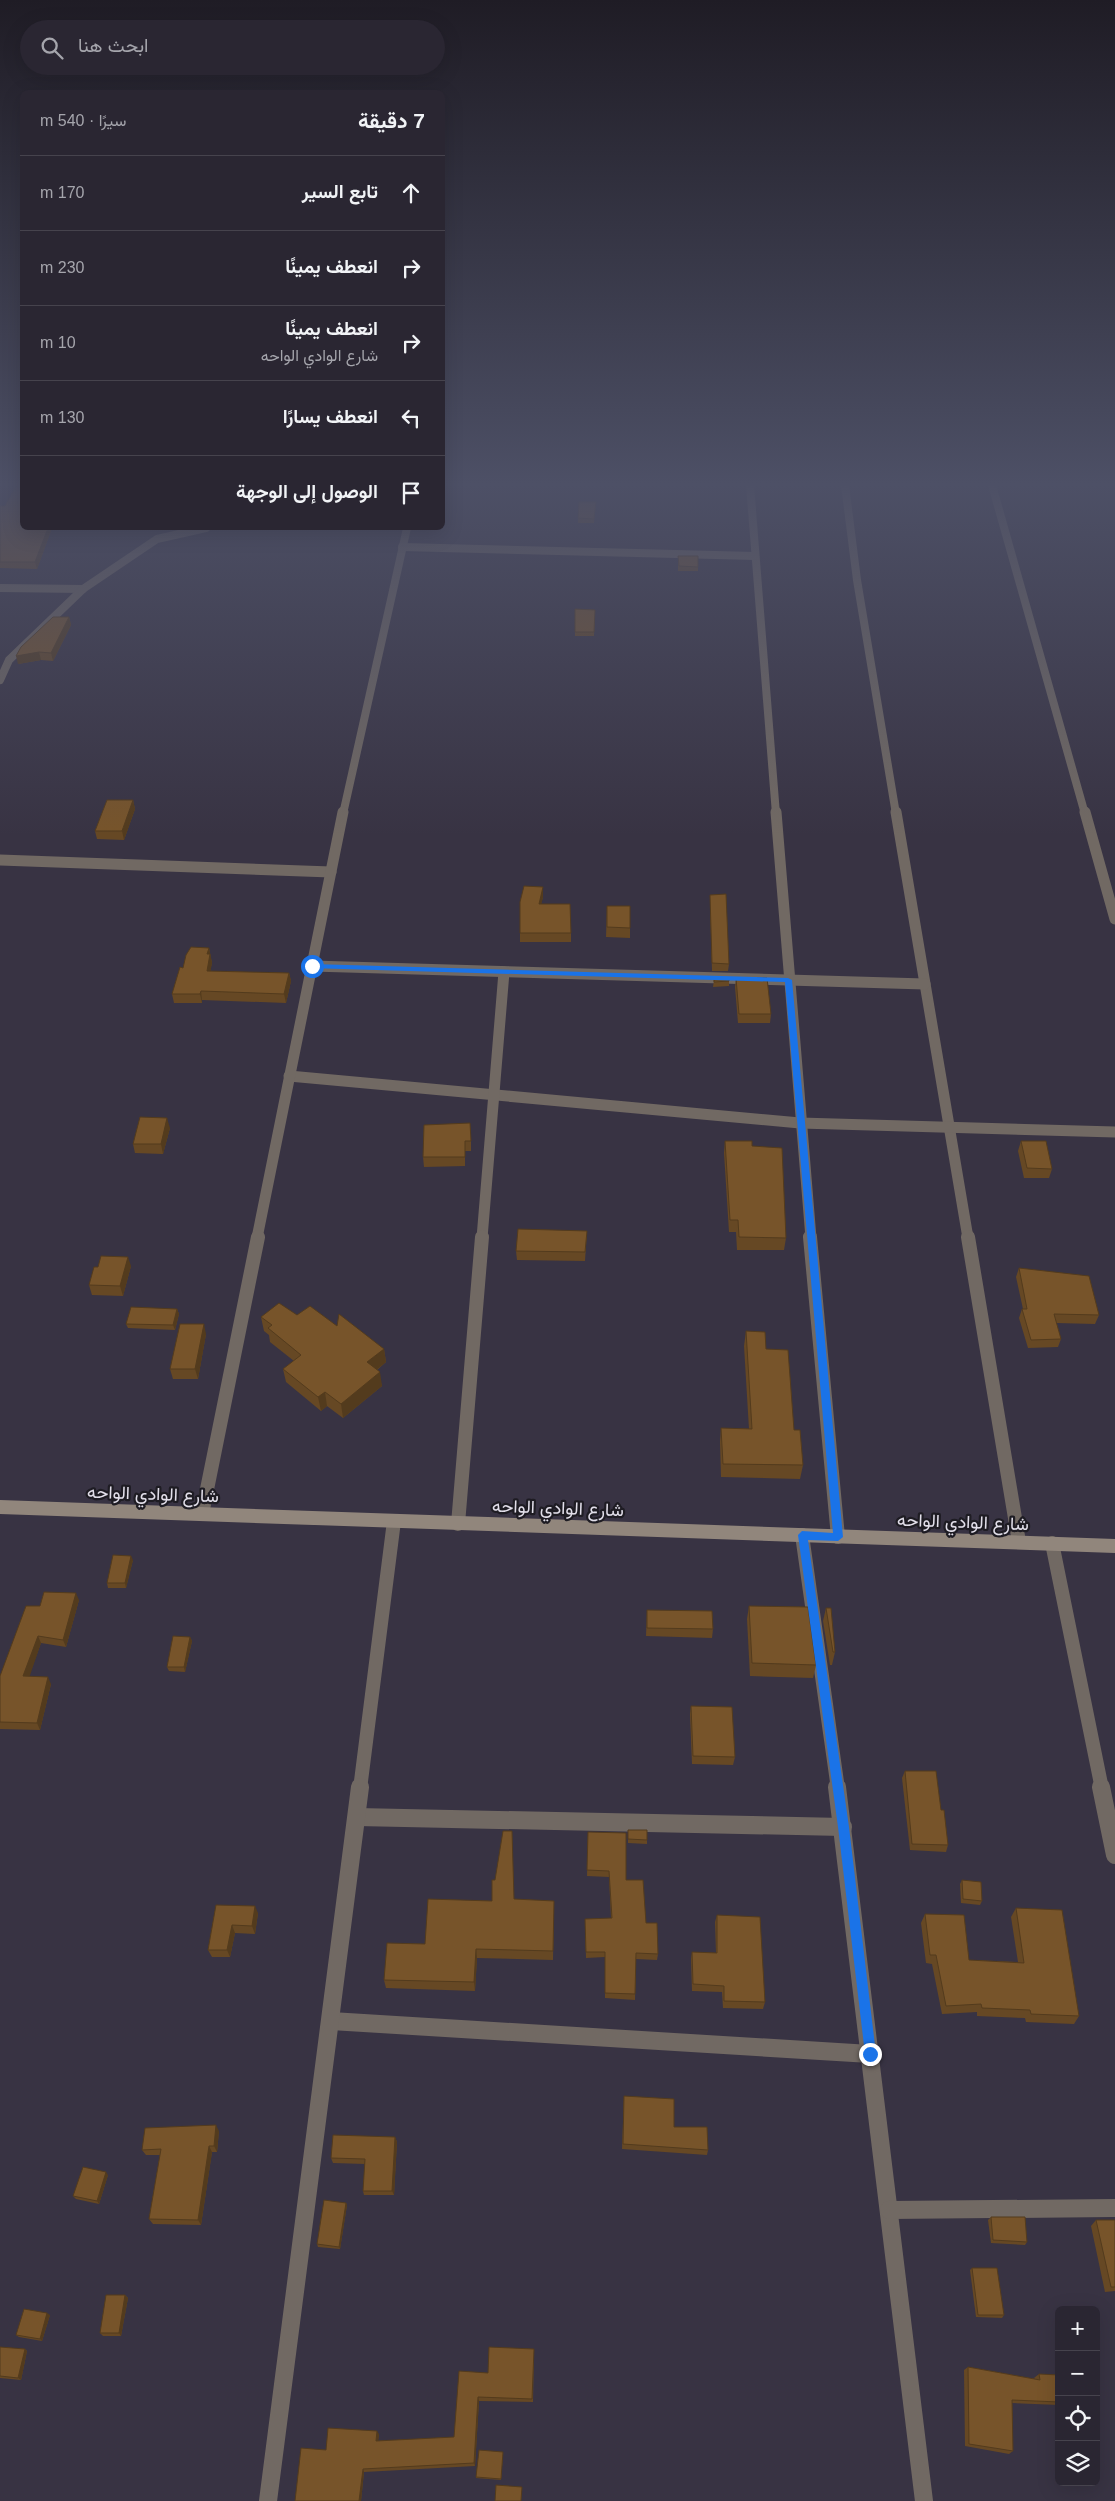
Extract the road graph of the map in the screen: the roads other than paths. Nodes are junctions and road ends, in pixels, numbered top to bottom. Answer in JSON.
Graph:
{"nodes":[{"id":1,"x":69,"y":602,"type":"edge"},
{"id":2,"x":389,"y":602,"type":"edge"},
{"id":3,"x":759,"y":602,"type":"edge"},
{"id":4,"x":861,"y":602,"type":"edge"},
{"id":5,"x":1025,"y":602,"type":"edge"},
{"id":6,"x":0,"y":680,"type":"edge"},
{"id":7,"x":0,"y":860,"type":"edge"},
{"id":8,"x":331,"y":872,"type":"junction"},
{"id":9,"x":1115,"y":919,"type":"edge"},
{"id":10,"x":312,"y":966,"type":"junction"},
{"id":11,"x":504,"y":972,"type":"junction"},
{"id":12,"x":788,"y":980,"type":"junction"},
{"id":13,"x":925,"y":984,"type":"junction"},
{"id":14,"x":290,"y":1076,"type":"junction"},
{"id":15,"x":492,"y":1094,"type":"junction"},
{"id":16,"x":800,"y":1123,"type":"junction"},
{"id":17,"x":950,"y":1127,"type":"junction"},
{"id":18,"x":1115,"y":1132,"type":"edge"},
{"id":19,"x":0,"y":1507,"type":"edge"},
{"id":20,"x":202,"y":1514,"type":"junction"},
{"id":21,"x":394,"y":1521,"type":"junction"},
{"id":22,"x":458,"y":1524,"type":"junction"},
{"id":23,"x":802,"y":1535,"type":"junction"},
{"id":24,"x":838,"y":1537,"type":"junction"},
{"id":25,"x":1019,"y":1542,"type":"junction"},
{"id":26,"x":1052,"y":1543,"type":"junction"},
{"id":27,"x":1115,"y":1546,"type":"edge"},
{"id":28,"x":357,"y":1817,"type":"junction"},
{"id":29,"x":844,"y":1827,"type":"junction"},
{"id":30,"x":1115,"y":1855,"type":"edge"},
{"id":31,"x":331,"y":2021,"type":"junction"},
{"id":32,"x":870,"y":2054,"type":"junction"},
{"id":33,"x":1115,"y":2208,"type":"edge"},
{"id":34,"x":889,"y":2210,"type":"junction"},
{"id":35,"x":268,"y":2501,"type":"edge"},
{"id":36,"x":924,"y":2501,"type":"edge"}],
"edges":[{"from":1,"to":6,"type":"street"},
{"from":2,"to":8,"type":"street"},
{"from":3,"to":12,"type":"street"},
{"from":4,"to":13,"type":"street"},
{"from":5,"to":9,"type":"street"},
{"from":7,"to":8,"type":"street"},
{"from":8,"to":10,"type":"street"},
{"from":10,"to":11,"type":"street"},
{"from":10,"to":14,"type":"street"},
{"from":11,"to":12,"type":"street"},
{"from":11,"to":15,"type":"street"},
{"from":12,"to":13,"type":"street"},
{"from":12,"to":16,"type":"street"},
{"from":13,"to":17,"type":"street"},
{"from":14,"to":15,"type":"street"},
{"from":14,"to":20,"type":"street"},
{"from":15,"to":16,"type":"street"},
{"from":15,"to":22,"type":"street"},
{"from":16,"to":17,"type":"street"},
{"from":16,"to":24,"type":"street"},
{"from":17,"to":18,"type":"street"},
{"from":17,"to":25,"type":"street"},
{"from":19,"to":20,"type":"main road","name":"شارع الوادي الواحه"},
{"from":20,"to":21,"type":"main road","name":"شارع الوادي الواحه"},
{"from":21,"to":22,"type":"main road","name":"شارع الوادي الواحه"},
{"from":21,"to":28,"type":"street"},
{"from":22,"to":23,"type":"main road","name":"شارع الوادي الواحه"},
{"from":23,"to":24,"type":"main road","name":"شارع الوادي الواحه"},
{"from":23,"to":29,"type":"street"},
{"from":24,"to":25,"type":"main road","name":"شارع الوادي الواحه"},
{"from":25,"to":26,"type":"main road","name":"شارع الوادي الواحه"},
{"from":26,"to":27,"type":"main road","name":"شارع الوادي الواحه"},
{"from":26,"to":30,"type":"street"},
{"from":28,"to":29,"type":"street"},
{"from":28,"to":31,"type":"street"},
{"from":29,"to":32,"type":"street"},
{"from":31,"to":32,"type":"street"},
{"from":31,"to":35,"type":"street"},
{"from":32,"to":34,"type":"street"},
{"from":33,"to":34,"type":"street"},
{"from":34,"to":36,"type":"street"}]}
